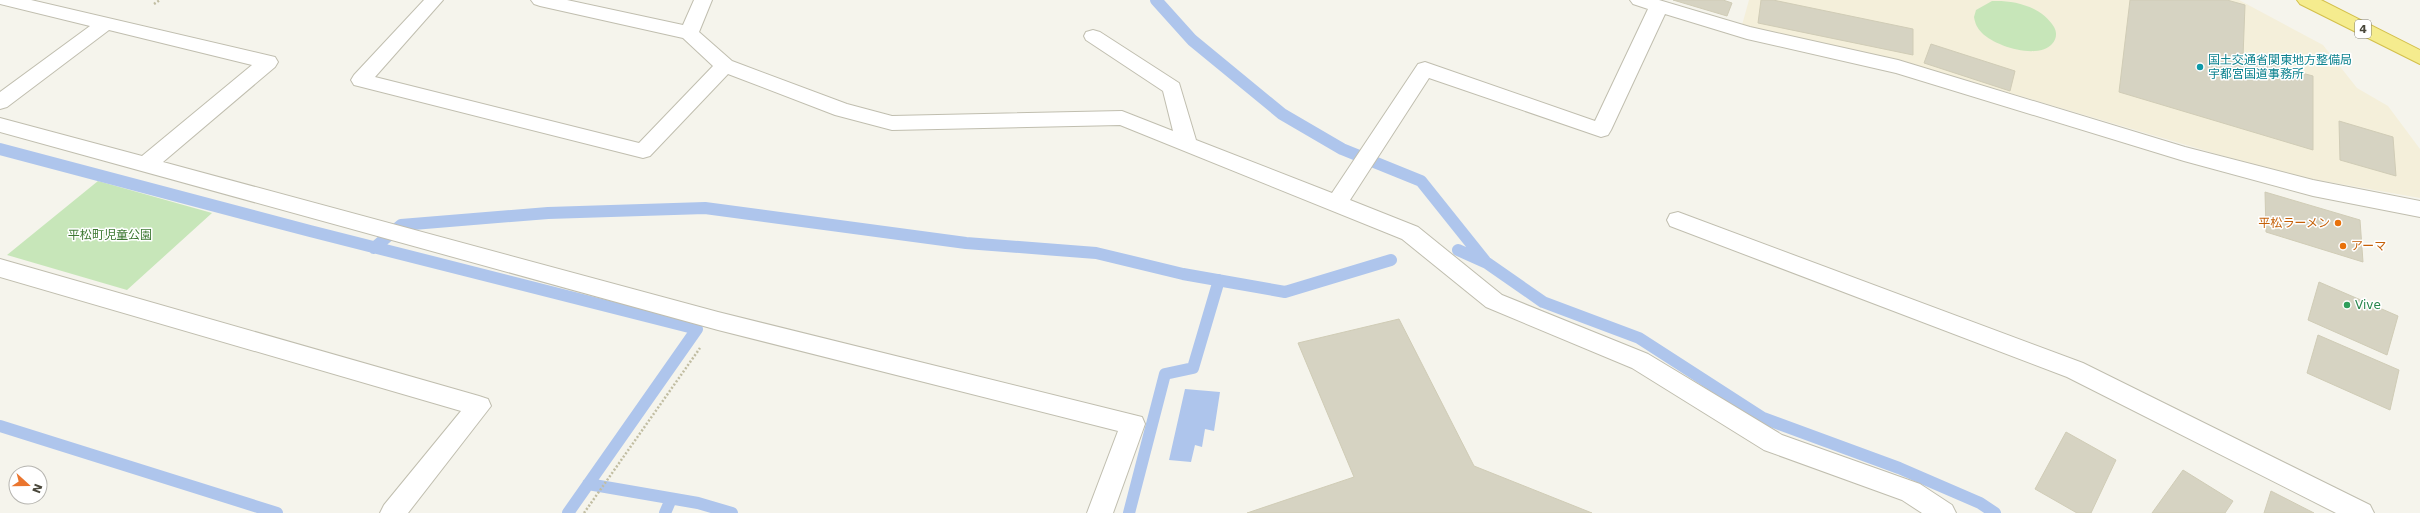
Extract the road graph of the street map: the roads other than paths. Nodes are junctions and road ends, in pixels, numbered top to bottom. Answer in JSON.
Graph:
{"nodes":[{"id":1,"x":6,"y":0,"type":"edge"},
{"id":2,"x":434,"y":0,"type":"edge"},
{"id":3,"x":540,"y":0,"type":"edge"},
{"id":4,"x":703,"y":0,"type":"edge"},
{"id":5,"x":1639,"y":0,"type":"edge"},
{"id":6,"x":2306,"y":0,"type":"edge"},
{"id":7,"x":1659,"y":6,"type":"junction"},
{"id":8,"x":105,"y":24,"type":"junction"},
{"id":9,"x":689,"y":33,"type":"junction"},
{"id":10,"x":1094,"y":36,"type":"dead end"},
{"id":11,"x":2420,"y":58,"type":"edge"},
{"id":12,"x":725,"y":66,"type":"junction"},
{"id":13,"x":0,"y":102,"type":"edge"},
{"id":14,"x":0,"y":126,"type":"edge"},
{"id":15,"x":1187,"y":144,"type":"junction"},
{"id":16,"x":147,"y":164,"type":"junction"},
{"id":17,"x":1336,"y":204,"type":"junction"},
{"id":18,"x":2420,"y":209,"type":"edge"},
{"id":19,"x":1678,"y":220,"type":"dead end"},
{"id":20,"x":0,"y":268,"type":"edge"},
{"id":21,"x":393,"y":513,"type":"edge"},
{"id":22,"x":1100,"y":513,"type":"edge"},
{"id":23,"x":1943,"y":513,"type":"edge"},
{"id":24,"x":2361,"y":513,"type":"edge"}],
"edges":[{"from":1,"to":8,"type":"street"},
{"from":2,"to":12,"type":"street"},
{"from":3,"to":9,"type":"street"},
{"from":4,"to":9,"type":"street"},
{"from":5,"to":7,"type":"street"},
{"from":6,"to":11,"type":"highway","number":"4"},
{"from":7,"to":17,"type":"street"},
{"from":7,"to":18,"type":"street"},
{"from":8,"to":13,"type":"street"},
{"from":8,"to":16,"type":"street"},
{"from":9,"to":12,"type":"street"},
{"from":10,"to":15,"type":"street"},
{"from":12,"to":15,"type":"street"},
{"from":14,"to":16,"type":"street"},
{"from":15,"to":17,"type":"street"},
{"from":16,"to":22,"type":"street"},
{"from":17,"to":23,"type":"street"},
{"from":19,"to":24,"type":"street"},
{"from":20,"to":21,"type":"street"}]}
